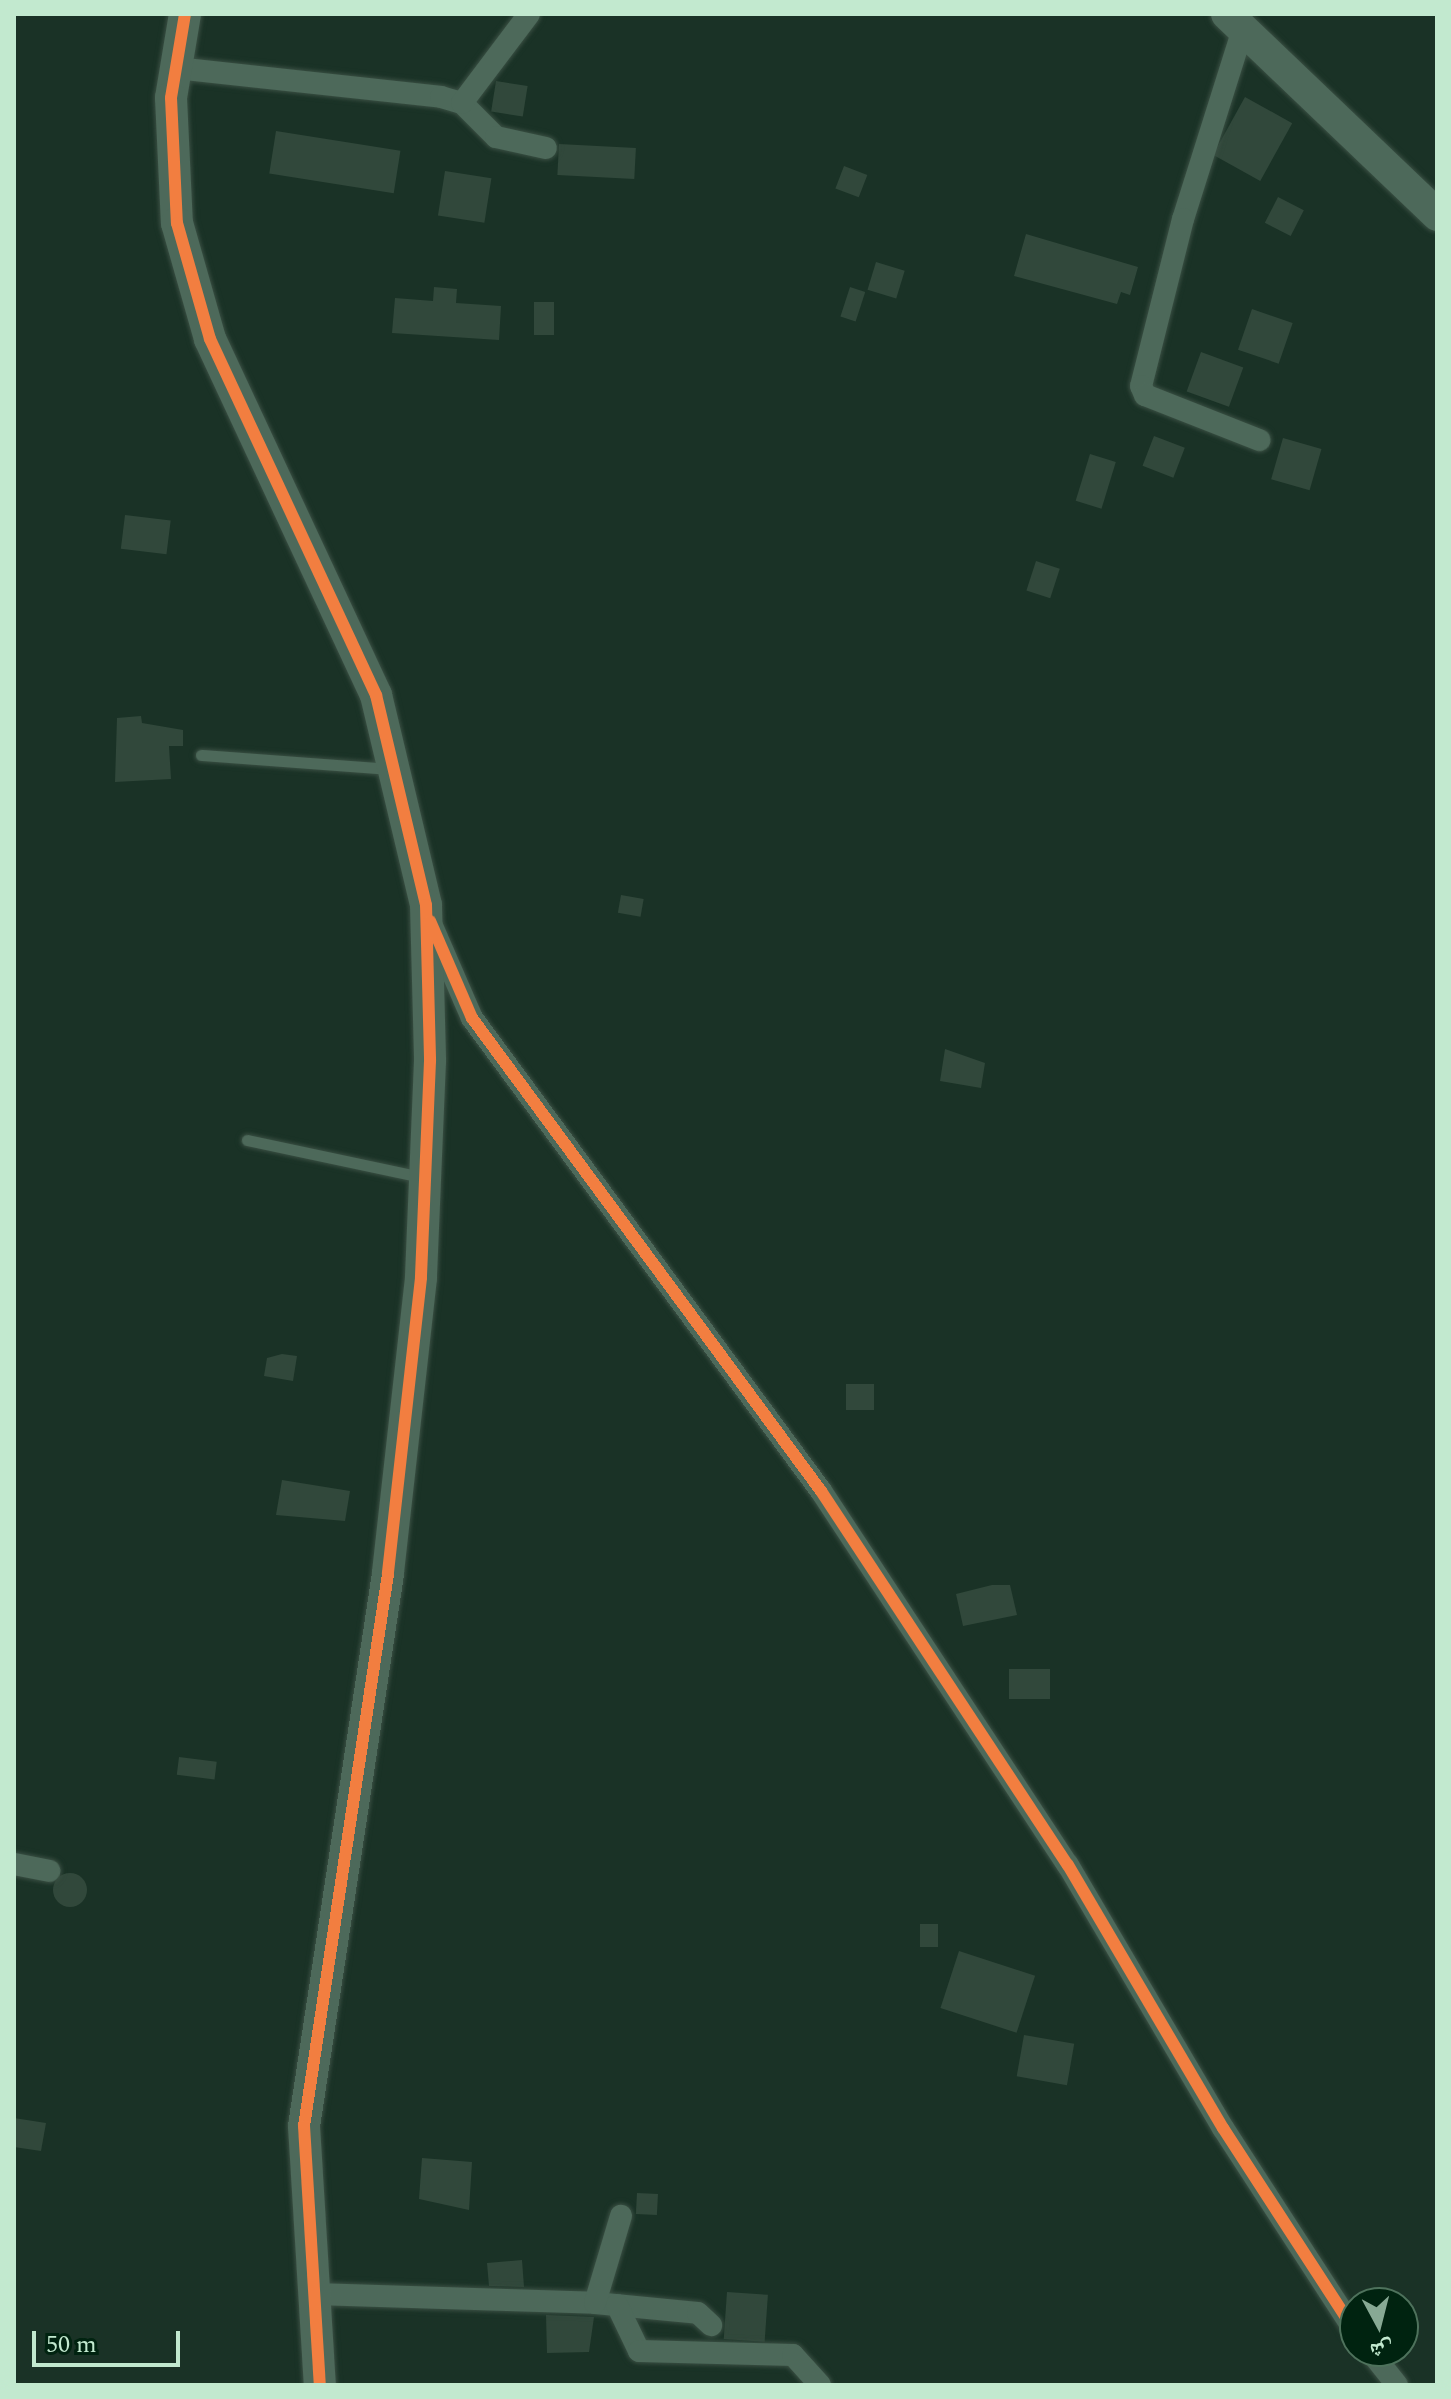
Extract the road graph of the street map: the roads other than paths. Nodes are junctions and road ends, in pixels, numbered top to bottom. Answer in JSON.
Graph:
{"nodes":[{"id":1,"x":185,"y":14,"type":"edge"},
{"id":2,"x":529,"y":14,"type":"edge"},
{"id":3,"x":1235,"y":21,"type":"edge"},
{"id":4,"x":176,"y":68,"type":"junction"},
{"id":5,"x":462,"y":103,"type":"junction"},
{"id":6,"x":546,"y":148,"type":"dead end"},
{"id":7,"x":1437,"y":215,"type":"edge"},
{"id":8,"x":1259,"y":440,"type":"dead end"},
{"id":9,"x":201,"y":755,"type":"dead end"},
{"id":10,"x":391,"y":769,"type":"junction"},
{"id":11,"x":426,"y":905,"type":"junction"},
{"id":12,"x":247,"y":1140,"type":"dead end"},
{"id":13,"x":425,"y":1178,"type":"junction"},
{"id":14,"x":14,"y":1864,"type":"edge"},
{"id":15,"x":49,"y":1871,"type":"dead end"},
{"id":16,"x":621,"y":2216,"type":"dead end"},
{"id":17,"x":315,"y":2294,"type":"junction"},
{"id":18,"x":606,"y":2304,"type":"junction"},
{"id":19,"x":1339,"y":2306,"type":"edge"},
{"id":20,"x":711,"y":2325,"type":"dead end"},
{"id":21,"x":1383,"y":2367,"type":"edge"},
{"id":22,"x":320,"y":2385,"type":"edge"},
{"id":23,"x":820,"y":2385,"type":"edge"},
{"id":24,"x":1397,"y":2385,"type":"edge"}],
"edges":[{"from":1,"to":4,"type":"street"},
{"from":2,"to":5,"type":"street"},
{"from":3,"to":7,"type":"street"},
{"from":3,"to":8,"type":"street"},
{"from":4,"to":5,"type":"street"},
{"from":4,"to":10,"type":"street"},
{"from":5,"to":6,"type":"street"},
{"from":9,"to":10,"type":"lane"},
{"from":10,"to":11,"type":"street"},
{"from":11,"to":13,"type":"street"},
{"from":11,"to":19,"type":"street"},
{"from":12,"to":13,"type":"lane"},
{"from":13,"to":17,"type":"street"},
{"from":14,"to":15,"type":"street"},
{"from":16,"to":18,"type":"street"},
{"from":17,"to":18,"type":"street"},
{"from":17,"to":22,"type":"street"},
{"from":18,"to":20,"type":"street"},
{"from":18,"to":23,"type":"street"},
{"from":21,"to":24,"type":"street"}]}
